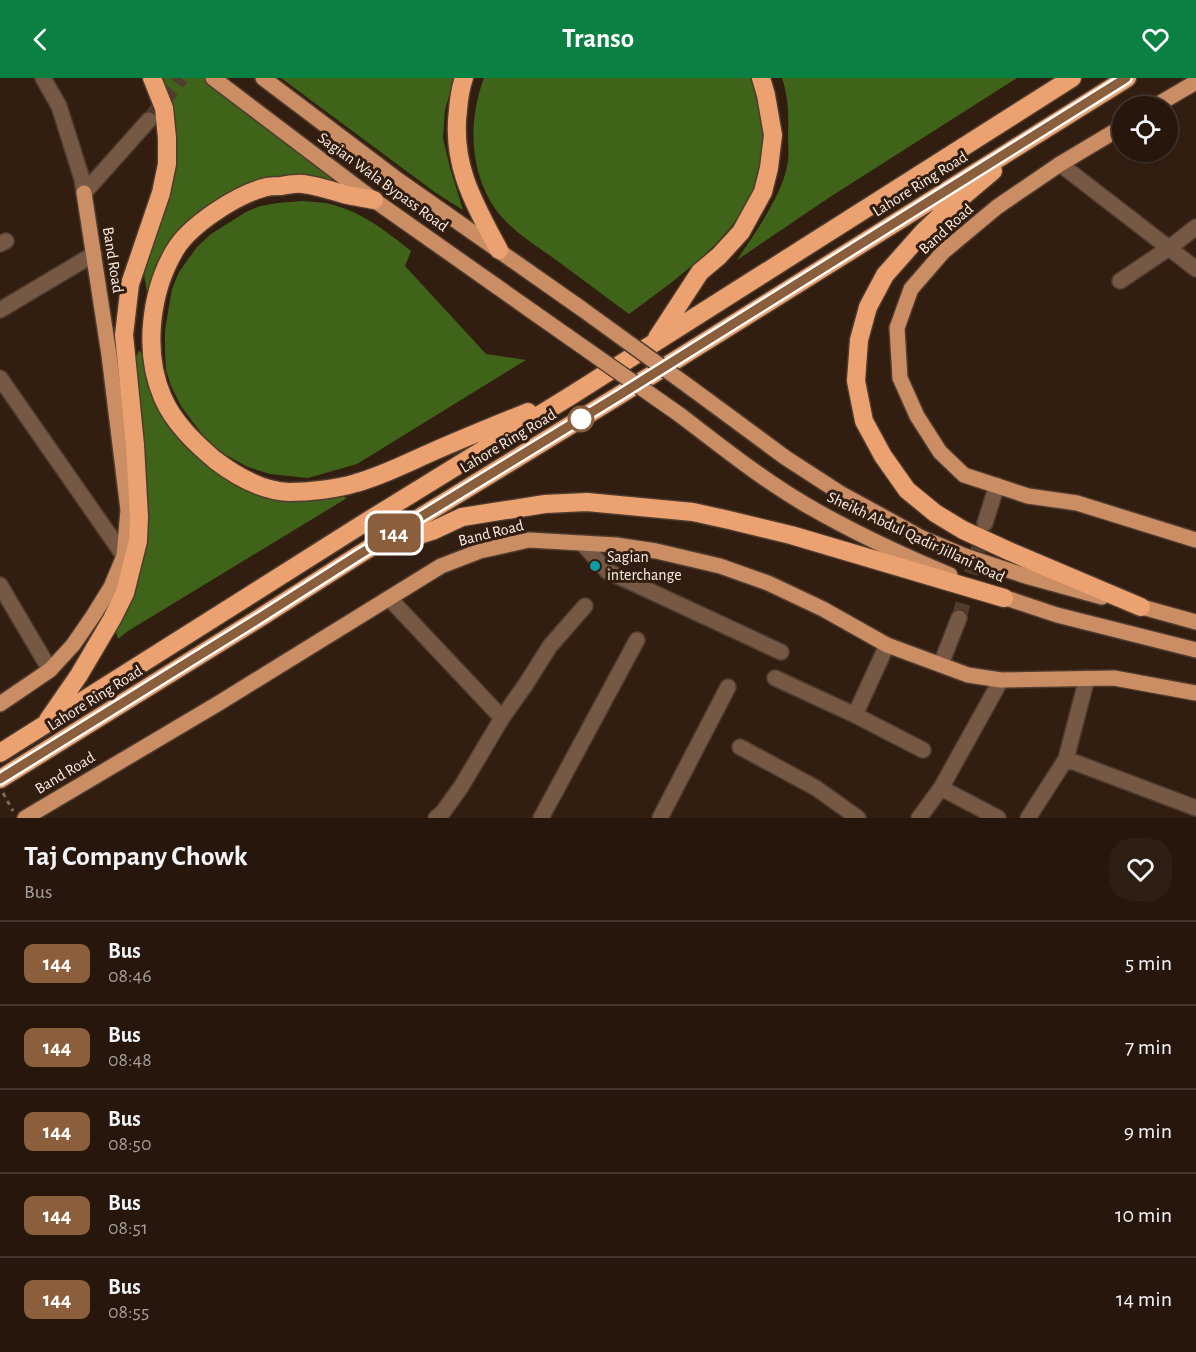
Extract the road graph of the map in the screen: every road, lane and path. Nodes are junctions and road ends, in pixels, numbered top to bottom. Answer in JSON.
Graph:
{"nodes":[{"id":1,"x":43,"y":78,"type":"edge"},
{"id":2,"x":152,"y":78,"type":"edge"},
{"id":3,"x":213,"y":78,"type":"edge"},
{"id":4,"x":263,"y":78,"type":"edge"},
{"id":5,"x":464,"y":78,"type":"edge"},
{"id":6,"x":761,"y":78,"type":"edge"},
{"id":7,"x":1072,"y":78,"type":"edge"},
{"id":8,"x":1126,"y":78,"type":"edge"},
{"id":9,"x":1196,"y":82,"type":"edge"},
{"id":10,"x":1172,"y":96,"type":"edge"},
{"id":11,"x":149,"y":120,"type":"tunnel mouth"},
{"id":12,"x":1112,"y":133,"type":"edge"},
{"id":13,"x":1030,"y":138,"type":"junction"},
{"id":14,"x":1060,"y":164,"type":"junction"},
{"id":15,"x":84,"y":193,"type":"junction"},
{"id":16,"x":374,"y":200,"type":"junction"},
{"id":17,"x":1196,"y":227,"type":"edge"},
{"id":18,"x":1169,"y":248,"type":"junction"},
{"id":19,"x":499,"y":250,"type":"junction"},
{"id":20,"x":94,"y":255,"type":"junction"},
{"id":21,"x":1196,"y":269,"type":"edge"},
{"id":22,"x":1120,"y":281,"type":"dead end"},
{"id":23,"x":582,"y":309,"type":"joint"},
{"id":24,"x":0,"y":310,"type":"edge"},
{"id":25,"x":654,"y":342,"type":"junction"},
{"id":26,"x":0,"y":378,"type":"edge"},
{"id":27,"x":572,"y":395,"type":"junction"},
{"id":28,"x":680,"y":416,"type":"joint"},
{"id":29,"x":997,"y":485,"type":"junction"},
{"id":30,"x":985,"y":523,"type":"tunnel mouth"},
{"id":31,"x":1196,"y":540,"type":"edge"},
{"id":32,"x":582,"y":543,"type":"junction"},
{"id":33,"x":360,"y":554,"type":"junction"},
{"id":34,"x":124,"y":556,"type":"junction"},
{"id":35,"x":0,"y":585,"type":"edge"},
{"id":36,"x":389,"y":598,"type":"junction"},
{"id":37,"x":1004,"y":598,"type":"junction"},
{"id":38,"x":585,"y":606,"type":"dead end"},
{"id":39,"x":1141,"y":607,"type":"junction"},
{"id":40,"x":959,"y":618,"type":"tunnel mouth"},
{"id":41,"x":1196,"y":622,"type":"edge"},
{"id":42,"x":637,"y":640,"type":"dead end"},
{"id":43,"x":887,"y":645,"type":"junction"},
{"id":44,"x":1196,"y":650,"type":"edge"},
{"id":45,"x":781,"y":652,"type":"dead end"},
{"id":46,"x":941,"y":664,"type":"junction"},
{"id":47,"x":50,"y":670,"type":"junction"},
{"id":48,"x":775,"y":678,"type":"dead end"},
{"id":49,"x":1087,"y":678,"type":"junction"},
{"id":50,"x":1002,"y":681,"type":"junction"},
{"id":51,"x":728,"y":687,"type":"dead end"},
{"id":52,"x":1196,"y":693,"type":"edge"},
{"id":53,"x":0,"y":704,"type":"edge"},
{"id":54,"x":855,"y":715,"type":"junction"},
{"id":55,"x":501,"y":718,"type":"junction"},
{"id":56,"x":44,"y":726,"type":"junction"},
{"id":57,"x":740,"y":747,"type":"dead end"},
{"id":58,"x":923,"y":750,"type":"dead end"},
{"id":59,"x":0,"y":753,"type":"edge"},
{"id":60,"x":1066,"y":759,"type":"junction"},
{"id":61,"x":0,"y":779,"type":"edge"},
{"id":62,"x":0,"y":787,"type":"edge"},
{"id":63,"x":941,"y":789,"type":"junction"},
{"id":64,"x":1196,"y":808,"type":"edge"},
{"id":65,"x":16,"y":818,"type":"edge"},
{"id":66,"x":25,"y":818,"type":"edge"},
{"id":67,"x":436,"y":818,"type":"edge"},
{"id":68,"x":541,"y":818,"type":"edge"},
{"id":69,"x":660,"y":818,"type":"edge"},
{"id":70,"x":858,"y":818,"type":"edge"},
{"id":71,"x":920,"y":818,"type":"edge"},
{"id":72,"x":998,"y":818,"type":"edge"},
{"id":73,"x":1028,"y":818,"type":"edge"}],
"edges":[{"from":1,"to":15,"type":"street"},
{"from":2,"to":56,"type":"highway"},
{"from":3,"to":16,"type":"main road","name":"Sagian Wala Bypass Road"},
{"from":4,"to":19,"type":"main road","name":"Sagian Wala Bypass Road"},
{"from":5,"to":19,"type":"highway"},
{"from":6,"to":25,"type":"highway"},
{"from":7,"to":25,"type":"highway","name":"Lahore Ring Road"},
{"from":8,"to":13,"type":"highway","name":"Lahore Ring Road"},
{"from":9,"to":10,"type":"main road"},
{"from":11,"to":15,"type":"street"},
{"from":12,"to":14,"type":"main road","name":"Band Road"},
{"from":13,"to":33,"type":"highway","name":"Lahore Ring Road","bridge":true},
{"from":13,"to":39,"type":"highway"},
{"from":14,"to":18,"type":"street"},
{"from":14,"to":29,"type":"main road","name":"Band Road"},
{"from":15,"to":20,"type":"main road","name":"Band Road"},
{"from":16,"to":27,"type":"highway"},
{"from":16,"to":28,"type":"main road","name":"Sagian Wala Bypass Road","bridge":true},
{"from":17,"to":18,"type":"street"},
{"from":18,"to":21,"type":"street"},
{"from":18,"to":22,"type":"street"},
{"from":19,"to":23,"type":"main road","name":"Sagian Wala Bypass Road"},
{"from":20,"to":24,"type":"street"},
{"from":20,"to":34,"type":"main road","name":"Band Road"},
{"from":23,"to":39,"type":"main road","name":"Sheikh Abdul Qadir Jillani Road","bridge":true},
{"from":25,"to":27,"type":"highway","name":"Lahore Ring Road","bridge":true},
{"from":26,"to":34,"type":"street"},
{"from":27,"to":56,"type":"highway","name":"Lahore Ring Road"},
{"from":28,"to":37,"type":"main road","name":"Sheikh Abdul Qadir Jillani Road"},
{"from":29,"to":30,"type":"street"},
{"from":29,"to":31,"type":"main road","name":"Band Road"},
{"from":32,"to":36,"type":"main road","name":"Band Road"},
{"from":32,"to":43,"type":"main road","name":"Band Road"},
{"from":32,"to":45,"type":"street"},
{"from":33,"to":37,"type":"highway"},
{"from":33,"to":61,"type":"highway","name":"Lahore Ring Road"},
{"from":34,"to":47,"type":"main road","name":"Band Road"},
{"from":35,"to":47,"type":"street"},
{"from":36,"to":55,"type":"street"},
{"from":36,"to":66,"type":"main road","name":"Band Road"},
{"from":37,"to":44,"type":"main road","name":"Sheikh Abdul Qadir Jillani Road"},
{"from":38,"to":55,"type":"street"},
{"from":39,"to":41,"type":"main road","name":"Sheikh Abdul Qadir Jillani Road"},
{"from":40,"to":46,"type":"street"},
{"from":42,"to":68,"type":"street"},
{"from":43,"to":46,"type":"main road","name":"Band Road"},
{"from":43,"to":54,"type":"street"},
{"from":46,"to":50,"type":"main road","name":"Band Road"},
{"from":47,"to":53,"type":"main road","name":"Band Road"},
{"from":48,"to":54,"type":"street"},
{"from":49,"to":50,"type":"main road","name":"Band Road"},
{"from":49,"to":52,"type":"main road","name":"Band Road"},
{"from":49,"to":60,"type":"street"},
{"from":50,"to":63,"type":"street"},
{"from":51,"to":69,"type":"street"},
{"from":54,"to":58,"type":"street"},
{"from":55,"to":67,"type":"street"},
{"from":56,"to":59,"type":"highway","name":"Lahore Ring Road"},
{"from":57,"to":70,"type":"street"},
{"from":60,"to":64,"type":"street"},
{"from":60,"to":73,"type":"street"},
{"from":62,"to":65,"type":"path"},
{"from":63,"to":71,"type":"street"},
{"from":63,"to":72,"type":"street"}]}
